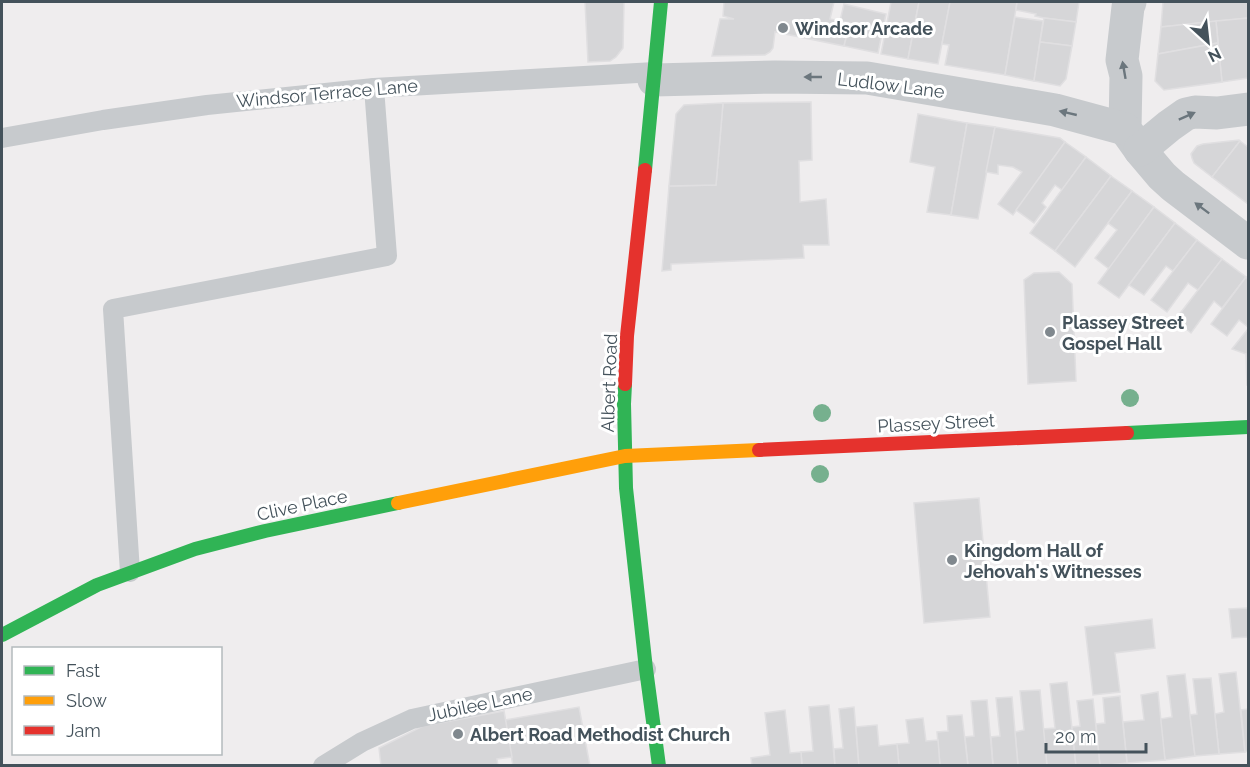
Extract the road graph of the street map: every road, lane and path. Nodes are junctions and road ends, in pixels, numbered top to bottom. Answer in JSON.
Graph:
{"nodes":[{"id":1,"x":661,"y":2,"type":"edge"},
{"id":2,"x":1130,"y":2,"type":"edge"},
{"id":3,"x":654,"y":76,"type":"junction"},
{"id":4,"x":374,"y":88,"type":"junction"},
{"id":5,"x":1248,"y":109,"type":"edge"},
{"id":6,"x":2,"y":138,"type":"edge"},
{"id":7,"x":1132,"y":139,"type":"junction"},
{"id":8,"x":1248,"y":243,"type":"edge"},
{"id":9,"x":1248,"y":427,"type":"edge"},
{"id":10,"x":625,"y":456,"type":"junction"},
{"id":11,"x":130,"y":572,"type":"junction"},
{"id":12,"x":2,"y":635,"type":"edge"},
{"id":13,"x":646,"y":669,"type":"junction"},
{"id":14,"x":323,"y":765,"type":"edge"},
{"id":15,"x":659,"y":765,"type":"edge"}],
"edges":[{"from":1,"to":3,"type":"street","name":"Albert Road"},
{"from":7,"to":2,"type":"street","one_way":true},
{"from":3,"to":4,"type":"lane","name":"Windsor Terrace Lane"},
{"from":7,"to":3,"type":"street","name":"Ludlow Lane","one_way":true},
{"from":3,"to":10,"type":"street","name":"Albert Road"},
{"from":4,"to":6,"type":"lane","name":"Windsor Terrace Lane"},
{"from":4,"to":11,"type":"lane"},
{"from":7,"to":5,"type":"street","one_way":true},
{"from":8,"to":7,"type":"street","one_way":true},
{"from":9,"to":10,"type":"street","name":"Plassey Street"},
{"from":10,"to":11,"type":"street","name":"Clive Place"},
{"from":10,"to":13,"type":"street","name":"Albert Road"},
{"from":11,"to":12,"type":"street","name":"Clive Place"},
{"from":13,"to":14,"type":"lane","name":"Jubilee Lane"},
{"from":13,"to":15,"type":"street","name":"Albert Road"}]}
